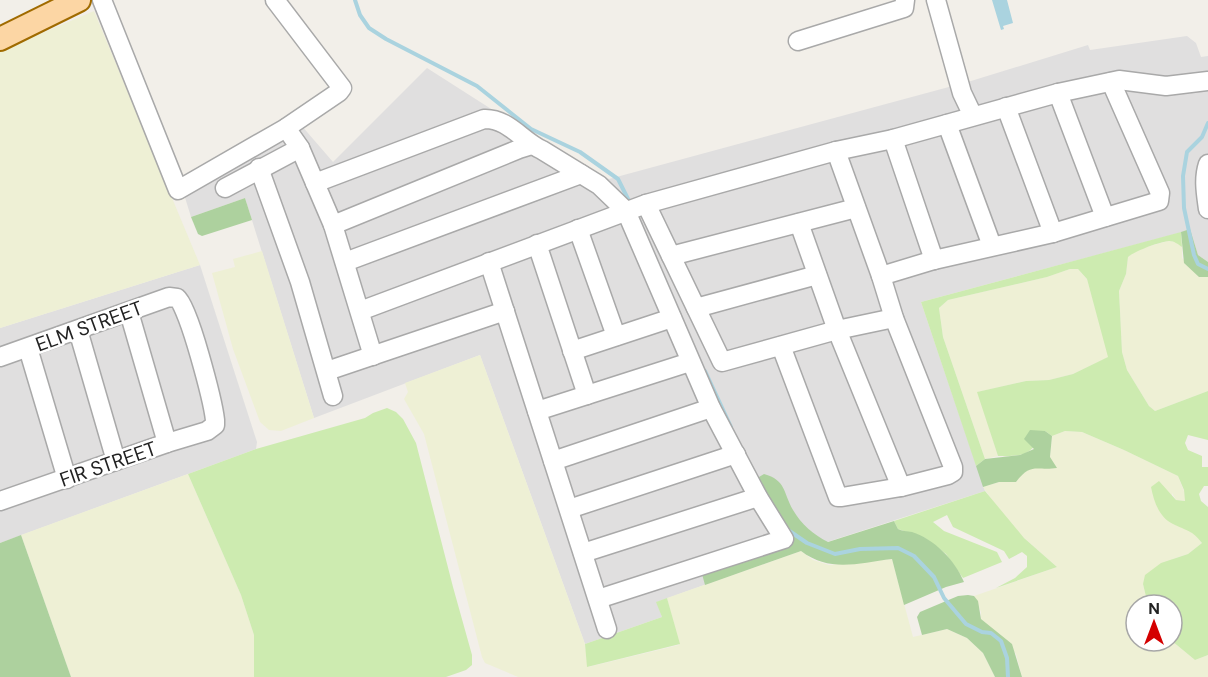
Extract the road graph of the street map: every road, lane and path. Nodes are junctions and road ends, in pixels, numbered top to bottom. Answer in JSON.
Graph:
{"nodes":[{"id":1,"x":79,"y":0,"type":"edge"},
{"id":2,"x":102,"y":0,"type":"edge"},
{"id":3,"x":275,"y":0,"type":"edge"},
{"id":4,"x":905,"y":0,"type":"edge"},
{"id":5,"x":936,"y":0,"type":"edge"},
{"id":6,"x":0,"y":39,"type":"edge"},
{"id":7,"x":798,"y":41,"type":"dead end"},
{"id":8,"x":1208,"y":81,"type":"edge"},
{"id":9,"x":1112,"y":82,"type":"junction"},
{"id":10,"x":1058,"y":93,"type":"junction"},
{"id":11,"x":1006,"y":107,"type":"junction"},
{"id":12,"x":974,"y":117,"type":"junction"},
{"id":13,"x":947,"y":124,"type":"junction"},
{"id":14,"x":286,"y":128,"type":"junction"},
{"id":15,"x":893,"y":139,"type":"junction"},
{"id":16,"x":532,"y":146,"type":"junction"},
{"id":17,"x":300,"y":148,"type":"junction"},
{"id":18,"x":836,"y":151,"type":"junction"},
{"id":19,"x":1208,"y":164,"type":"edge"},
{"id":20,"x":260,"y":168,"type":"junction"},
{"id":21,"x":581,"y":174,"type":"junction"},
{"id":22,"x":315,"y":183,"type":"junction"},
{"id":23,"x":225,"y":188,"type":"dead end"},
{"id":24,"x":1208,"y":205,"type":"edge"},
{"id":25,"x":636,"y":207,"type":"junction"},
{"id":26,"x":856,"y":208,"type":"junction"},
{"id":27,"x":1208,"y":209,"type":"edge"},
{"id":28,"x":1105,"y":217,"type":"junction"},
{"id":29,"x":799,"y":223,"type":"junction"},
{"id":30,"x":333,"y":225,"type":"junction"},
{"id":31,"x":578,"y":229,"type":"junction"},
{"id":32,"x":1053,"y":233,"type":"junction"},
{"id":33,"x":537,"y":244,"type":"junction"},
{"id":34,"x":992,"y":246,"type":"junction"},
{"id":35,"x":671,"y":256,"type":"junction"},
{"id":36,"x":934,"y":260,"type":"junction"},
{"id":37,"x":345,"y":262,"type":"junction"},
{"id":38,"x":489,"y":262,"type":"junction"},
{"id":39,"x":817,"y":275,"type":"junction"},
{"id":40,"x":881,"y":276,"type":"junction"},
{"id":41,"x":696,"y":308,"type":"junction"},
{"id":42,"x":360,"y":311,"type":"junction"},
{"id":43,"x":505,"y":311,"type":"junction"},
{"id":44,"x":129,"y":312,"type":"junction"},
{"id":45,"x":672,"y":318,"type":"junction"},
{"id":46,"x":894,"y":318,"type":"junction"},
{"id":47,"x":78,"y":330,"type":"junction"},
{"id":48,"x":837,"y":330,"type":"junction"},
{"id":49,"x":616,"y":336,"type":"junction"},
{"id":50,"x":782,"y":346,"type":"junction"},
{"id":51,"x":28,"y":348,"type":"junction"},
{"id":52,"x":572,"y":351,"type":"junction"},
{"id":53,"x":373,"y":356,"type":"junction"},
{"id":54,"x":0,"y":357,"type":"edge"},
{"id":55,"x":690,"y":362,"type":"junction"},
{"id":56,"x":327,"y":371,"type":"junction"},
{"id":57,"x":587,"y":395,"type":"junction"},
{"id":58,"x":333,"y":396,"type":"dead end"},
{"id":59,"x":711,"y":408,"type":"junction"},
{"id":60,"x":537,"y":411,"type":"junction"},
{"id":61,"x":214,"y":425,"type":"joint"},
{"id":62,"x":167,"y":443,"type":"junction"},
{"id":63,"x":735,"y":454,"type":"junction"},
{"id":64,"x":117,"y":461,"type":"junction"},
{"id":65,"x":553,"y":461,"type":"junction"},
{"id":66,"x":67,"y":479,"type":"junction"},
{"id":67,"x":902,"y":487,"type":"junction"},
{"id":68,"x":759,"y":497,"type":"junction"},
{"id":69,"x":0,"y":501,"type":"edge"},
{"id":70,"x":569,"y":509,"type":"junction"},
{"id":71,"x":583,"y":553,"type":"junction"},
{"id":72,"x":598,"y":599,"type":"junction"},
{"id":73,"x":607,"y":629,"type":"dead end"}],
"edges":[{"from":1,"to":6,"type":"main road"},
{"from":2,"to":14,"type":"street"},
{"from":3,"to":14,"type":"street"},
{"from":4,"to":7,"type":"street"},
{"from":5,"to":12,"type":"street"},
{"from":8,"to":9,"type":"street"},
{"from":9,"to":10,"type":"street"},
{"from":9,"to":28,"type":"street"},
{"from":10,"to":11,"type":"street"},
{"from":10,"to":28,"type":"street"},
{"from":11,"to":12,"type":"street"},
{"from":11,"to":32,"type":"street"},
{"from":12,"to":13,"type":"street"},
{"from":13,"to":15,"type":"street"},
{"from":13,"to":34,"type":"street"},
{"from":14,"to":17,"type":"street"},
{"from":15,"to":18,"type":"street"},
{"from":15,"to":36,"type":"street"},
{"from":16,"to":21,"type":"street"},
{"from":16,"to":22,"type":"street"},
{"from":16,"to":30,"type":"street"},
{"from":17,"to":20,"type":"street"},
{"from":17,"to":22,"type":"street"},
{"from":18,"to":25,"type":"street"},
{"from":18,"to":26,"type":"street"},
{"from":19,"to":24,"type":"street"},
{"from":20,"to":23,"type":"street"},
{"from":20,"to":56,"type":"street"},
{"from":21,"to":25,"type":"street"},
{"from":21,"to":37,"type":"street"},
{"from":22,"to":30,"type":"street"},
{"from":24,"to":27,"type":"street"},
{"from":25,"to":31,"type":"street"},
{"from":25,"to":35,"type":"street"},
{"from":25,"to":45,"type":"street"},
{"from":26,"to":29,"type":"street"},
{"from":26,"to":40,"type":"street"},
{"from":28,"to":32,"type":"street"},
{"from":29,"to":35,"type":"street"},
{"from":29,"to":39,"type":"street"},
{"from":30,"to":37,"type":"street"},
{"from":31,"to":33,"type":"street"},
{"from":31,"to":49,"type":"street"},
{"from":32,"to":34,"type":"street"},
{"from":33,"to":38,"type":"street"},
{"from":33,"to":52,"type":"street"},
{"from":34,"to":36,"type":"street"},
{"from":35,"to":41,"type":"street"},
{"from":36,"to":40,"type":"street"},
{"from":37,"to":42,"type":"street"},
{"from":38,"to":42,"type":"street"},
{"from":38,"to":43,"type":"street"},
{"from":39,"to":41,"type":"street"},
{"from":39,"to":48,"type":"street"},
{"from":40,"to":46,"type":"street"},
{"from":41,"to":50,"type":"street"},
{"from":42,"to":53,"type":"street"},
{"from":43,"to":53,"type":"street"},
{"from":43,"to":60,"type":"street"},
{"from":44,"to":47,"type":"street","name":"ELM STREET"},
{"from":44,"to":61,"type":"street","name":"ELM STREET"},
{"from":44,"to":62,"type":"street"},
{"from":45,"to":49,"type":"street"},
{"from":45,"to":55,"type":"street"},
{"from":46,"to":48,"type":"street"},
{"from":46,"to":67,"type":"street"},
{"from":47,"to":51,"type":"street","name":"ELM STREET"},
{"from":47,"to":64,"type":"street"},
{"from":48,"to":50,"type":"street"},
{"from":48,"to":67,"type":"street"},
{"from":49,"to":52,"type":"street"},
{"from":50,"to":67,"type":"street"},
{"from":51,"to":54,"type":"street","name":"ELM STREET"},
{"from":51,"to":66,"type":"street"},
{"from":52,"to":57,"type":"street"},
{"from":53,"to":56,"type":"street"},
{"from":55,"to":57,"type":"street"},
{"from":55,"to":59,"type":"street"},
{"from":56,"to":58,"type":"street"},
{"from":57,"to":60,"type":"street"},
{"from":59,"to":63,"type":"street"},
{"from":59,"to":65,"type":"street"},
{"from":60,"to":65,"type":"street"},
{"from":61,"to":62,"type":"street","name":"FIR STREET"},
{"from":62,"to":64,"type":"street","name":"FIR STREET"},
{"from":63,"to":68,"type":"street"},
{"from":63,"to":70,"type":"street"},
{"from":64,"to":66,"type":"street","name":"FIR STREET"},
{"from":65,"to":70,"type":"street"},
{"from":66,"to":69,"type":"street","name":"FIR STREET"},
{"from":68,"to":71,"type":"street"},
{"from":68,"to":72,"type":"street"},
{"from":70,"to":71,"type":"street"},
{"from":71,"to":72,"type":"street"},
{"from":72,"to":73,"type":"street"}]}
